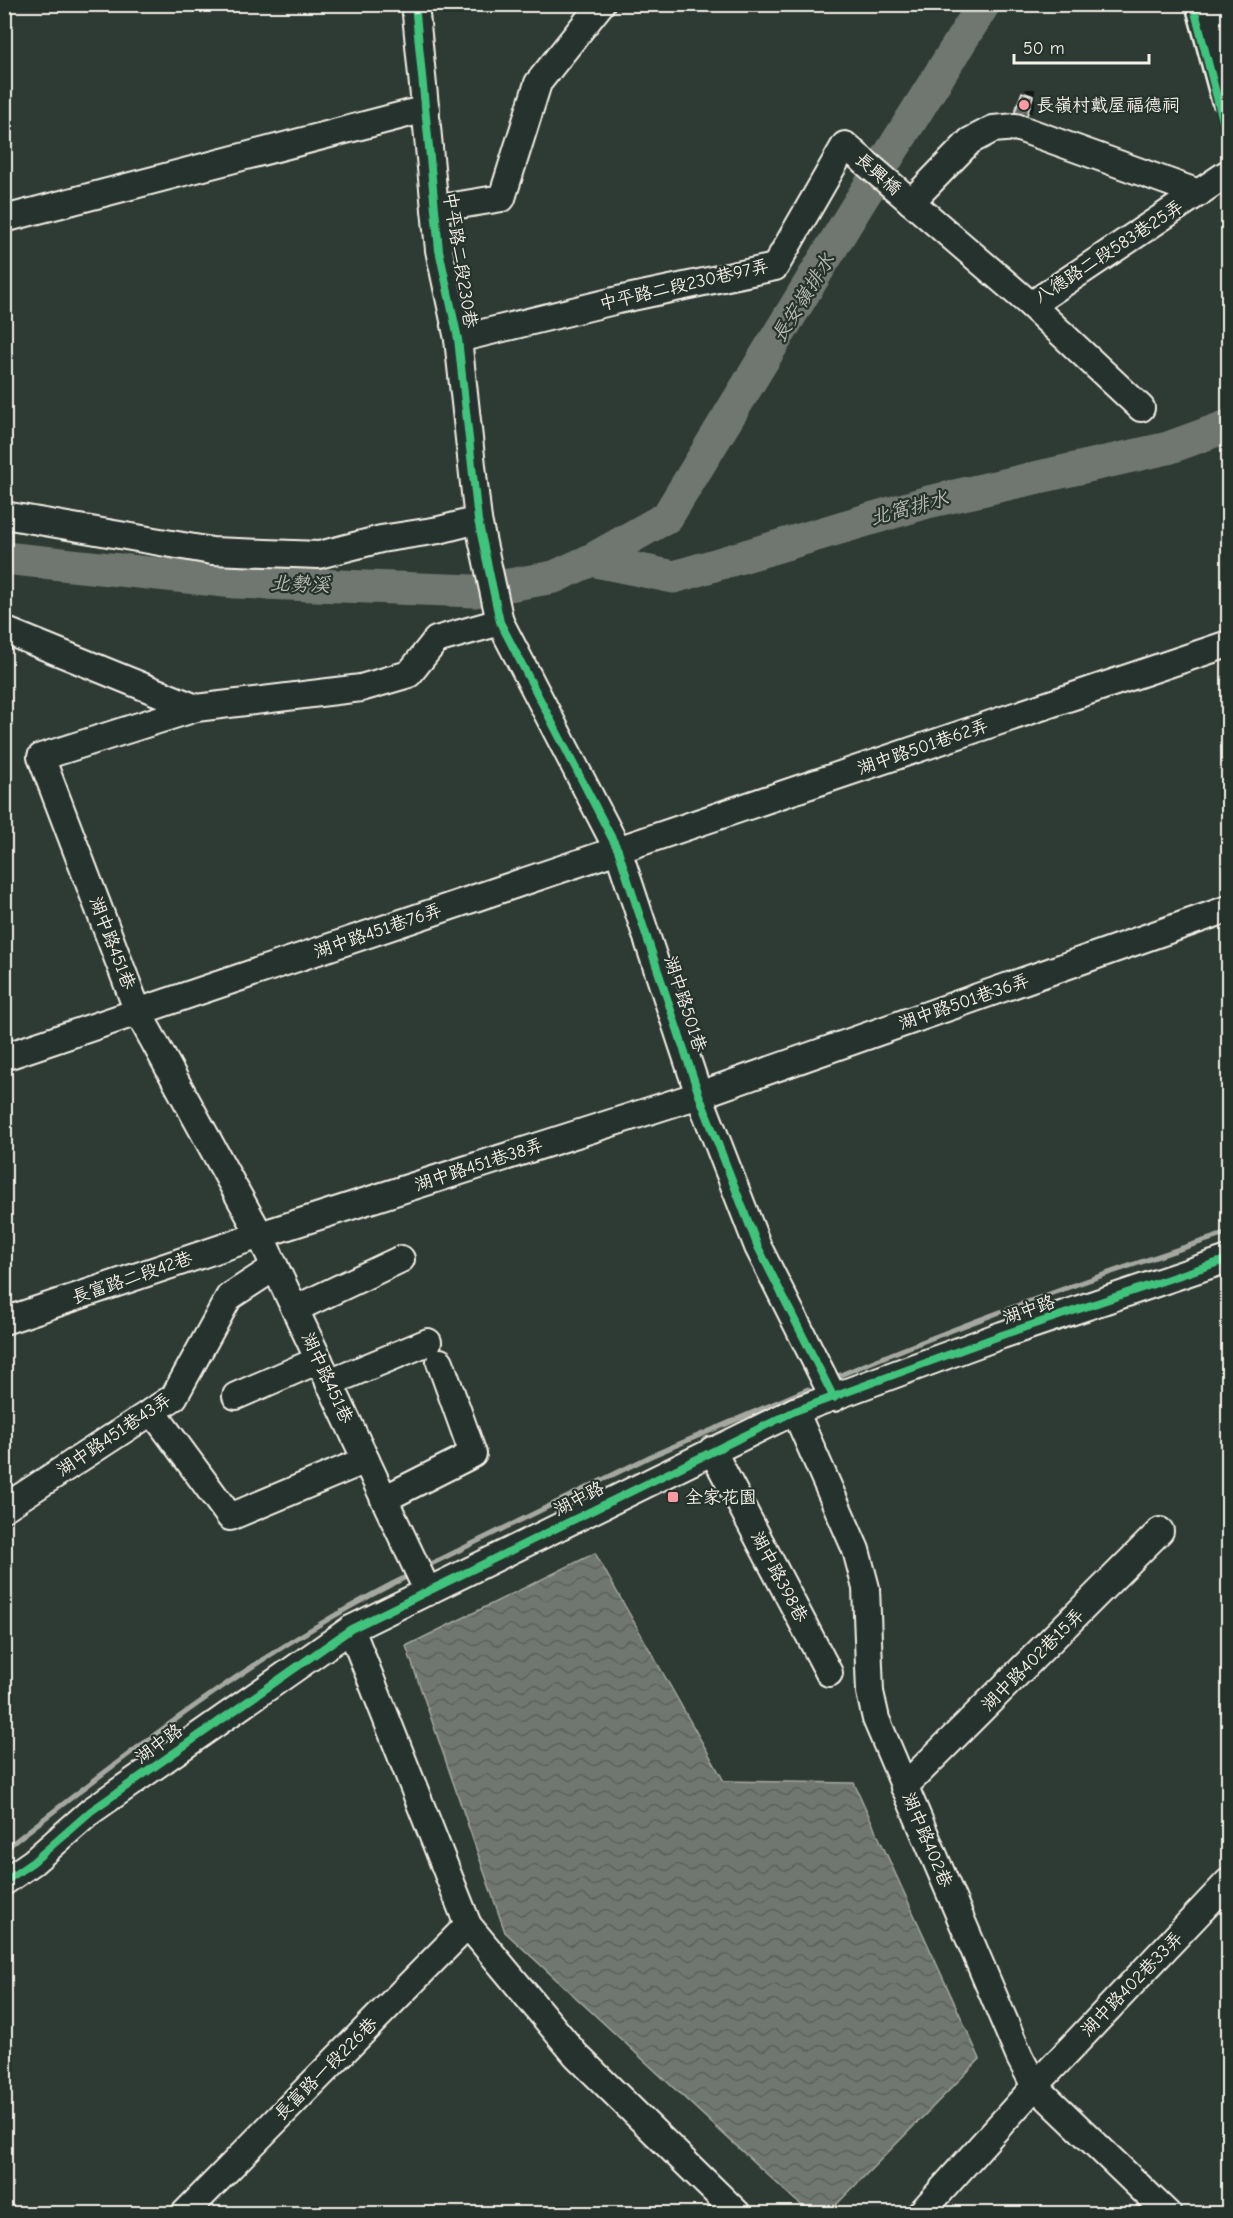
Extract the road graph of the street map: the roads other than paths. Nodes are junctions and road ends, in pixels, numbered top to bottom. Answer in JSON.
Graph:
{"nodes":[{"id":1,"x":416,"y":4,"type":"edge"},
{"id":2,"x":601,"y":4,"type":"edge"},
{"id":3,"x":1203,"y":4,"type":"edge"},
{"id":4,"x":1228,"y":97,"type":"edge"},
{"id":5,"x":426,"y":109,"type":"junction"},
{"id":6,"x":845,"y":145,"type":"joint"},
{"id":7,"x":1228,"y":173,"type":"edge"},
{"id":8,"x":1199,"y":193,"type":"junction"},
{"id":9,"x":911,"y":202,"type":"junction"},
{"id":10,"x":435,"y":208,"type":"junction"},
{"id":11,"x":4,"y":219,"type":"edge"},
{"id":12,"x":1031,"y":305,"type":"junction"},
{"id":13,"x":458,"y":339,"type":"junction"},
{"id":14,"x":1141,"y":408,"type":"dead end"},
{"id":15,"x":4,"y":515,"type":"edge"},
{"id":16,"x":478,"y":520,"type":"junction"},
{"id":17,"x":500,"y":622,"type":"junction"},
{"id":18,"x":4,"y":630,"type":"edge"},
{"id":19,"x":1228,"y":644,"type":"edge"},
{"id":20,"x":196,"y":708,"type":"junction"},
{"id":21,"x":618,"y":850,"type":"junction"},
{"id":22,"x":1228,"y":909,"type":"edge"},
{"id":23,"x":138,"y":1012,"type":"junction"},
{"id":24,"x":4,"y":1057,"type":"edge"},
{"id":25,"x":699,"y":1095,"type":"junction"},
{"id":26,"x":260,"y":1235,"type":"junction"},
{"id":27,"x":400,"y":1258,"type":"dead end"},
{"id":28,"x":1228,"y":1258,"type":"edge"},
{"id":29,"x":275,"y":1267,"type":"junction"},
{"id":30,"x":295,"y":1309,"type":"junction"},
{"id":31,"x":4,"y":1321,"type":"edge"},
{"id":32,"x":324,"y":1372,"type":"junction"},
{"id":33,"x":236,"y":1396,"type":"dead end"},
{"id":34,"x":834,"y":1398,"type":"junction"},
{"id":35,"x":795,"y":1411,"type":"junction"},
{"id":36,"x":152,"y":1412,"type":"junction"},
{"id":37,"x":712,"y":1450,"type":"junction"},
{"id":38,"x":366,"y":1460,"type":"junction"},
{"id":39,"x":384,"y":1499,"type":"junction"},
{"id":40,"x":4,"y":1508,"type":"edge"},
{"id":41,"x":1160,"y":1532,"type":"dead end"},
{"id":42,"x":428,"y":1592,"type":"junction"},
{"id":43,"x":351,"y":1629,"type":"junction"},
{"id":44,"x":829,"y":1673,"type":"dead end"},
{"id":45,"x":904,"y":1787,"type":"junction"},
{"id":46,"x":4,"y":1882,"type":"edge"},
{"id":47,"x":1228,"y":1882,"type":"edge"},
{"id":48,"x":468,"y":1925,"type":"junction"},
{"id":49,"x":1035,"y":2086,"type":"junction"},
{"id":50,"x":184,"y":2214,"type":"edge"},
{"id":51,"x":738,"y":2214,"type":"edge"},
{"id":52,"x":920,"y":2214,"type":"edge"},
{"id":53,"x":1168,"y":2214,"type":"edge"}],
"edges":[{"from":1,"to":5,"type":"street","name":"中平路二段230巷"},
{"from":2,"to":10,"type":"street"},
{"from":3,"to":4,"type":"main road"},
{"from":5,"to":10,"type":"street","name":"中平路二段230巷"},
{"from":5,"to":11,"type":"street"},
{"from":6,"to":9,"type":"street","name":"長興橋"},
{"from":6,"to":13,"type":"street","name":"中平路二段230巷97弄"},
{"from":7,"to":8,"type":"street","name":"八德路二段583巷25弄"},
{"from":8,"to":9,"type":"street"},
{"from":8,"to":12,"type":"street","name":"八德路二段583巷25弄"},
{"from":9,"to":12,"type":"street","name":"八德路二段583巷25弄"},
{"from":10,"to":13,"type":"street","name":"中平路二段230巷"},
{"from":12,"to":14,"type":"street"},
{"from":13,"to":16,"type":"street","name":"中平路二段230巷"},
{"from":15,"to":16,"type":"street"},
{"from":16,"to":17,"type":"street","name":"中平路二段230巷"},
{"from":17,"to":20,"type":"street","name":"湖中路451巷"},
{"from":17,"to":21,"type":"street","name":"湖中路501巷"},
{"from":18,"to":20,"type":"street"},
{"from":19,"to":21,"type":"street","name":"湖中路501巷62弄"},
{"from":20,"to":23,"type":"street","name":"湖中路451巷"},
{"from":21,"to":23,"type":"street","name":"湖中路451巷76弄"},
{"from":21,"to":25,"type":"street","name":"湖中路501巷"},
{"from":22,"to":25,"type":"street","name":"湖中路501巷36弄"},
{"from":23,"to":24,"type":"street","name":"湖中路451巷76弄"},
{"from":23,"to":26,"type":"street","name":"湖中路451巷"},
{"from":25,"to":26,"type":"street","name":"湖中路451巷38弄"},
{"from":25,"to":34,"type":"street","name":"湖中路501巷"},
{"from":26,"to":29,"type":"street","name":"湖中路451巷"},
{"from":26,"to":31,"type":"street","name":"長富路二段42巷"},
{"from":27,"to":30,"type":"street"},
{"from":28,"to":34,"type":"street","name":"湖中路"},
{"from":29,"to":30,"type":"street","name":"湖中路451巷"},
{"from":29,"to":36,"type":"street","name":"湖中路451巷43弄"},
{"from":30,"to":32,"type":"street","name":"湖中路451巷"},
{"from":32,"to":33,"type":"street"},
{"from":32,"to":38,"type":"street","name":"湖中路451巷"},
{"from":32,"to":39,"type":"street"},
{"from":34,"to":35,"type":"street","name":"湖中路"},
{"from":35,"to":37,"type":"street","name":"湖中路"},
{"from":35,"to":45,"type":"street","name":"湖中路402巷"},
{"from":36,"to":38,"type":"street"},
{"from":36,"to":40,"type":"street","name":"湖中路451巷43弄"},
{"from":37,"to":42,"type":"street","name":"湖中路"},
{"from":37,"to":44,"type":"street","name":"湖中路398巷"},
{"from":38,"to":39,"type":"street","name":"湖中路451巷"},
{"from":39,"to":42,"type":"street","name":"湖中路451巷"},
{"from":41,"to":45,"type":"street","name":"湖中路402巷15弄"},
{"from":42,"to":43,"type":"street","name":"湖中路"},
{"from":43,"to":46,"type":"street","name":"湖中路"},
{"from":43,"to":48,"type":"street"},
{"from":45,"to":49,"type":"street","name":"湖中路402巷"},
{"from":47,"to":49,"type":"street","name":"湖中路402巷33弄"},
{"from":48,"to":50,"type":"street","name":"長富路一段226巷"},
{"from":48,"to":51,"type":"street"},
{"from":49,"to":52,"type":"street","name":"湖中路402巷33弄"},
{"from":49,"to":53,"type":"street","name":"湖中路402巷"}]}
